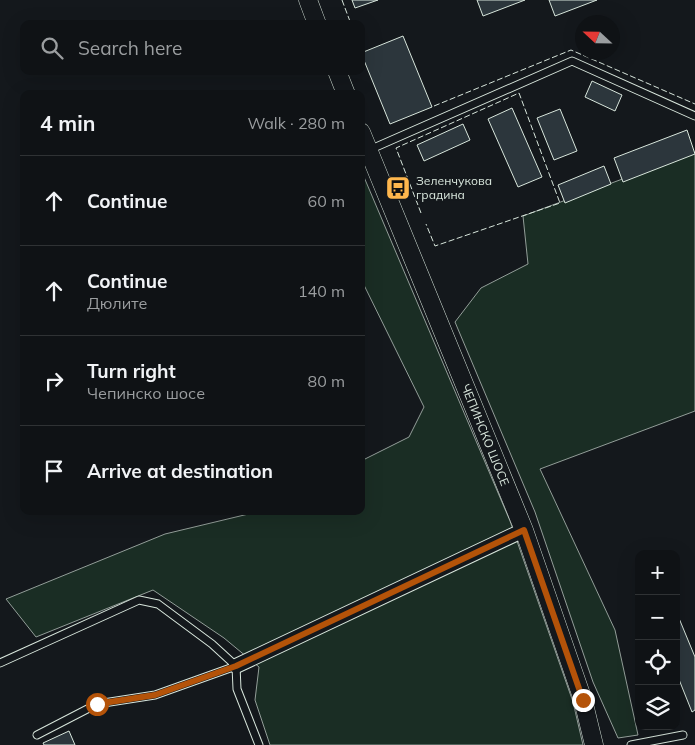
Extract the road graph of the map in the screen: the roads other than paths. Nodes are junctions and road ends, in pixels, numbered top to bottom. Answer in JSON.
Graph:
{"nodes":[{"id":1,"x":308,"y":0,"type":"edge"},
{"id":2,"x":316,"y":20,"type":"edge"},
{"id":3,"x":339,"y":75,"type":"edge"},
{"id":4,"x":344,"y":90,"type":"edge"},
{"id":5,"x":695,"y":116,"type":"edge"},
{"id":6,"x":365,"y":141,"type":"edge"},
{"id":7,"x":369,"y":150,"type":"junction"},
{"id":8,"x":524,"y":530,"type":"junction"},
{"id":9,"x":0,"y":662,"type":"edge"},
{"id":10,"x":236,"y":666,"type":"junction"},
{"id":11,"x":37,"y":735,"type":"dead end"},
{"id":12,"x":683,"y":735,"type":"dead end"},
{"id":13,"x":259,"y":745,"type":"edge"},
{"id":14,"x":594,"y":745,"type":"edge"},
{"id":15,"x":631,"y":745,"type":"edge"}],
"edges":[{"from":1,"to":2,"type":"street"},
{"from":3,"to":4,"type":"street"},
{"from":5,"to":7,"type":"lane"},
{"from":6,"to":7,"type":"street","name":"ЧЕПИНСКО ШОСЕ"},
{"from":7,"to":8,"type":"street","name":"ЧЕПИНСКО ШОСЕ"},
{"from":8,"to":10,"type":"street"},
{"from":8,"to":14,"type":"street","name":"ЧЕПИНСКО ШОСЕ"},
{"from":9,"to":10,"type":"lane"},
{"from":10,"to":11,"type":"lane"},
{"from":10,"to":13,"type":"lane"},
{"from":12,"to":15,"type":"lane"}]}
